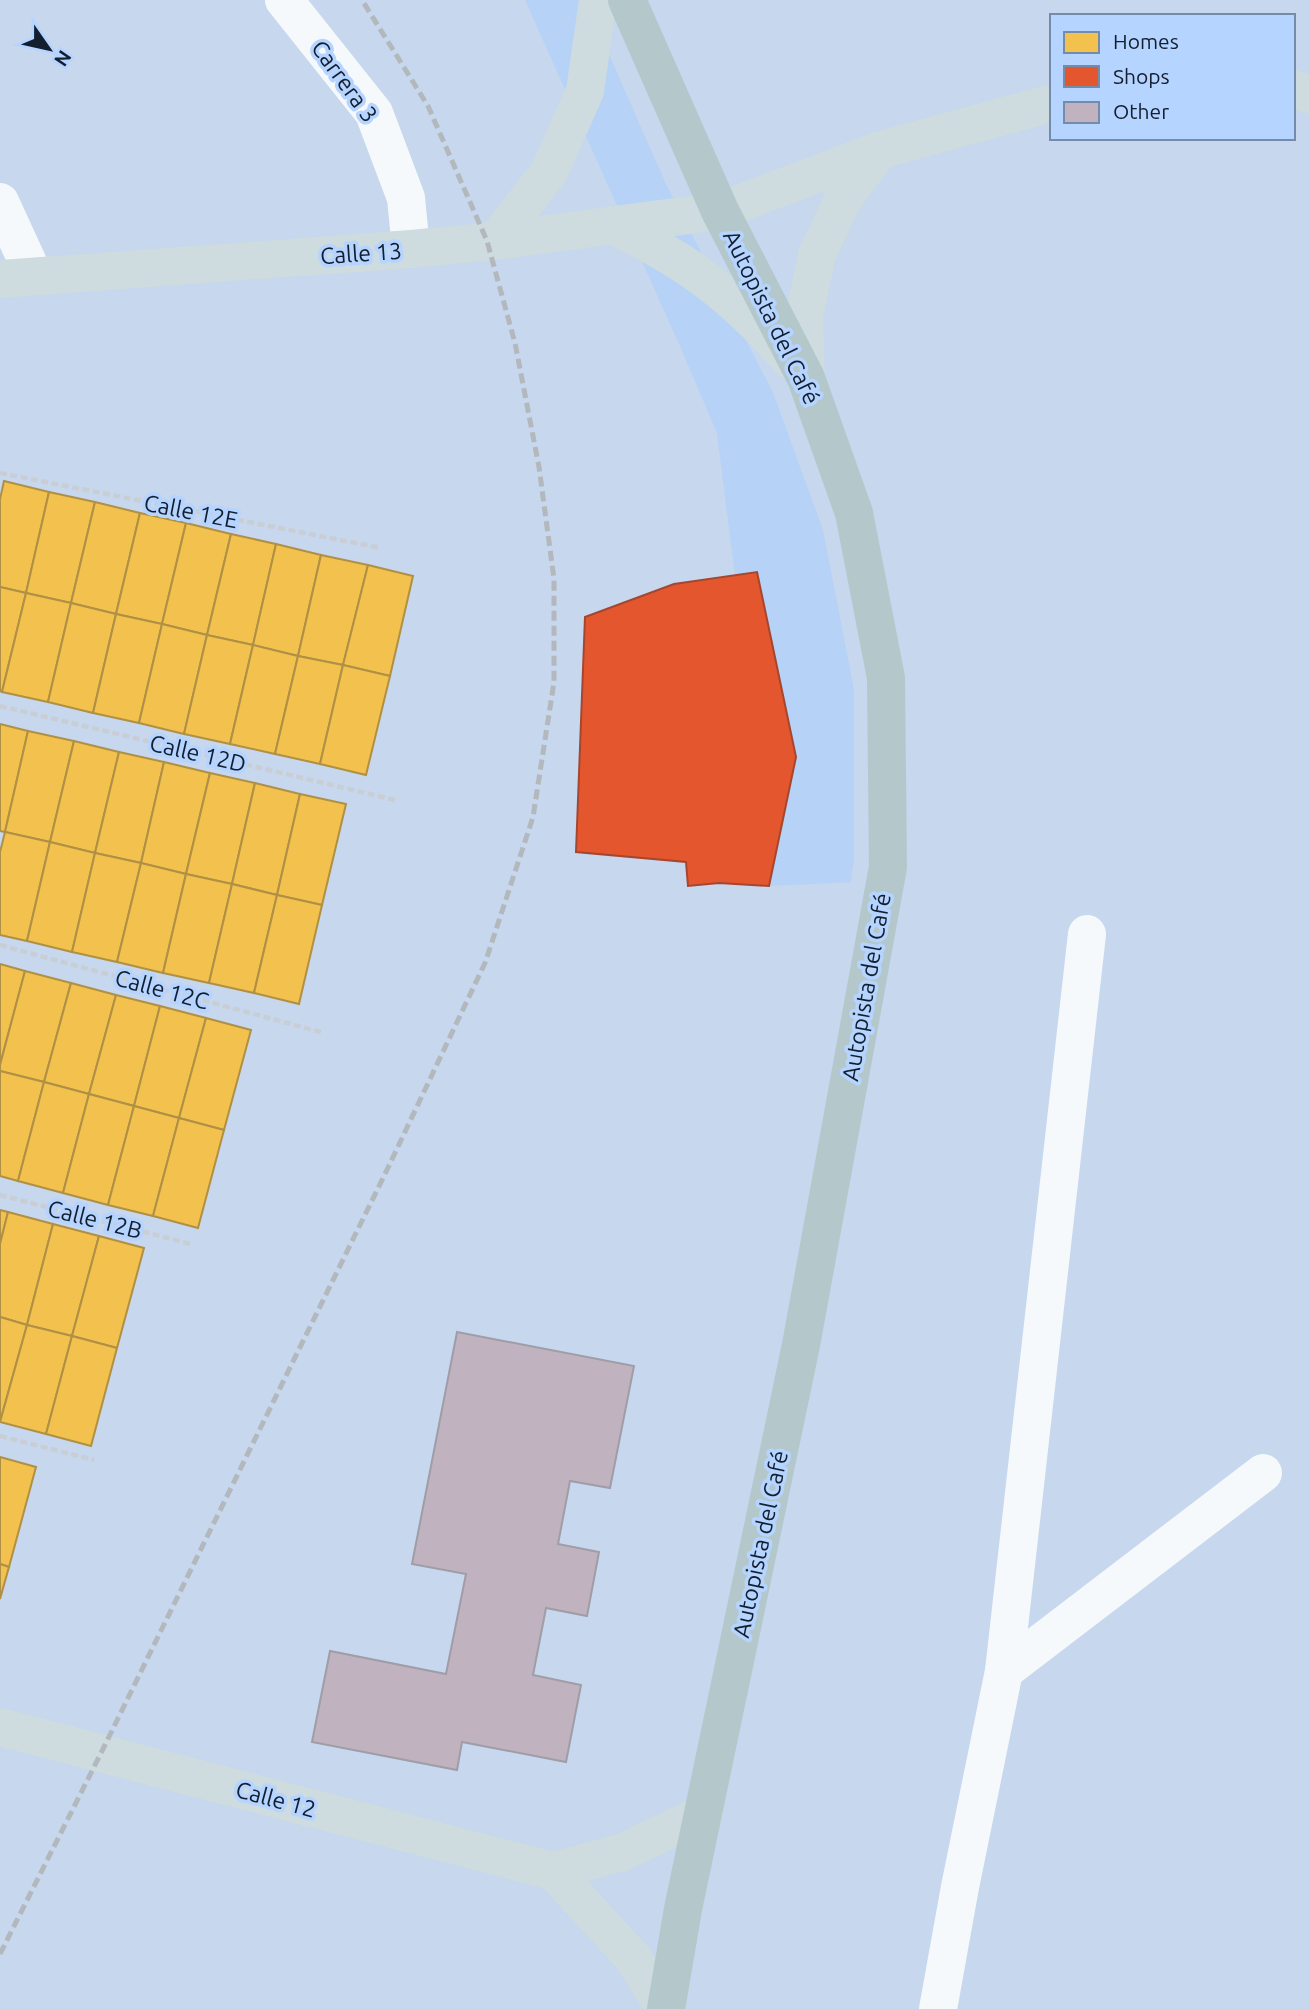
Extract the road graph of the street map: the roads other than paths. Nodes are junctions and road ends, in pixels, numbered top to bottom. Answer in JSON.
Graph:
{"nodes":[{"id":1,"x":285,"y":0,"type":"edge"},
{"id":2,"x":598,"y":0,"type":"edge"},
{"id":3,"x":627,"y":0,"type":"edge"},
{"id":4,"x":1050,"y":104,"type":"edge"},
{"id":5,"x":880,"y":150,"type":"junction"},
{"id":6,"x":0,"y":202,"type":"edge"},
{"id":7,"x":720,"y":211,"type":"junction"},
{"id":8,"x":612,"y":225,"type":"junction"},
{"id":9,"x":495,"y":241,"type":"junction"},
{"id":10,"x":411,"y":249,"type":"junction"},
{"id":11,"x":17,"y":278,"type":"edge"},
{"id":12,"x":806,"y":378,"type":"junction"},
{"id":13,"x":1087,"y":934,"type":"dead end"},
{"id":14,"x":1263,"y":1473,"type":"dead end"},
{"id":15,"x":1004,"y":1671,"type":"junction"},
{"id":16,"x":0,"y":1727,"type":"edge"},
{"id":17,"x":704,"y":1813,"type":"junction"},
{"id":18,"x":553,"y":1871,"type":"junction"},
{"id":19,"x":666,"y":2009,"type":"edge"},
{"id":20,"x":938,"y":2009,"type":"edge"}],
"edges":[{"from":1,"to":10,"type":"street","name":"Carrera 3"},
{"from":2,"to":9,"type":"main road"},
{"from":3,"to":7,"type":"highway","name":"Autopista del Café"},
{"from":4,"to":5,"type":"main road","name":"Calle 13"},
{"from":5,"to":7,"type":"main road","name":"Calle 13"},
{"from":5,"to":12,"type":"main road"},
{"from":6,"to":11,"type":"street"},
{"from":7,"to":8,"type":"main road","name":"Calle 13"},
{"from":7,"to":12,"type":"highway","name":"Autopista del Café"},
{"from":8,"to":9,"type":"main road","name":"Calle 13"},
{"from":8,"to":12,"type":"main road"},
{"from":9,"to":10,"type":"main road","name":"Calle 13"},
{"from":10,"to":11,"type":"main road","name":"Calle 13"},
{"from":12,"to":17,"type":"highway","name":"Autopista del Café"},
{"from":13,"to":15,"type":"street"},
{"from":14,"to":15,"type":"street"},
{"from":15,"to":20,"type":"street"},
{"from":16,"to":18,"type":"main road","name":"Calle 12"},
{"from":17,"to":18,"type":"main road","name":"Calle 12"},
{"from":17,"to":19,"type":"highway","name":"Autopista del Café"},
{"from":18,"to":19,"type":"main road"}]}
